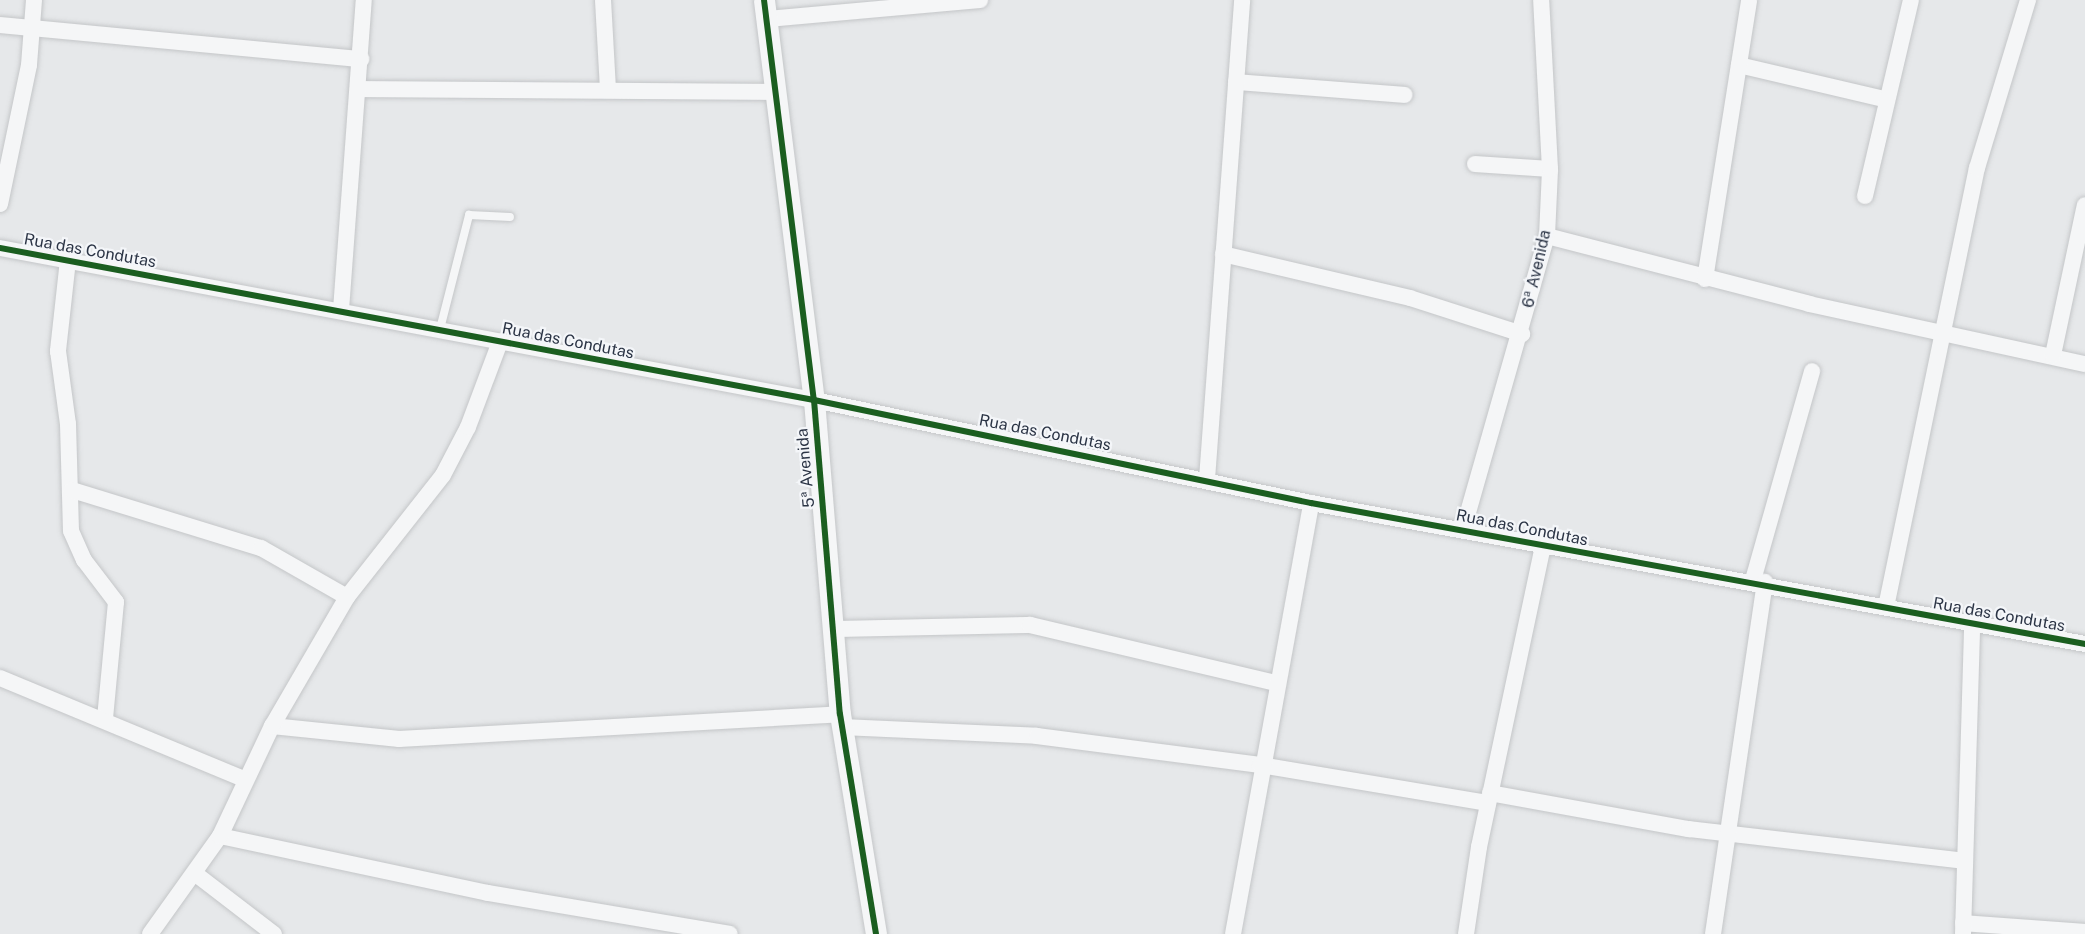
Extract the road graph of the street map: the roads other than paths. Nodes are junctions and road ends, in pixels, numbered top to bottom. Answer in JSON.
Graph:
{"nodes":[{"id":1,"x":34,"y":0,"type":"edge"},
{"id":2,"x":364,"y":0,"type":"edge"},
{"id":3,"x":603,"y":0,"type":"edge"},
{"id":4,"x":980,"y":0,"type":"edge"},
{"id":5,"x":1242,"y":0,"type":"edge"},
{"id":6,"x":1541,"y":0,"type":"edge"},
{"id":7,"x":1749,"y":0,"type":"edge"},
{"id":8,"x":1911,"y":0,"type":"edge"},
{"id":9,"x":2028,"y":0,"type":"edge"},
{"id":10,"x":765,"y":9,"type":"edge"},
{"id":11,"x":0,"y":25,"type":"edge"},
{"id":12,"x":34,"y":28,"type":"junction"},
{"id":13,"x":362,"y":58,"type":"junction"},
{"id":14,"x":1739,"y":65,"type":"junction"},
{"id":15,"x":1236,"y":82,"type":"junction"},
{"id":16,"x":359,"y":89,"type":"junction"},
{"id":17,"x":608,"y":90,"type":"junction"},
{"id":18,"x":777,"y":92,"type":"junction"},
{"id":19,"x":1405,"y":95,"type":"dead end"},
{"id":20,"x":1884,"y":99,"type":"junction"},
{"id":21,"x":1475,"y":164,"type":"dead end"},
{"id":22,"x":1550,"y":169,"type":"junction"},
{"id":23,"x":1865,"y":196,"type":"dead end"},
{"id":24,"x":0,"y":204,"type":"edge"},
{"id":25,"x":2085,"y":205,"type":"edge"},
{"id":26,"x":510,"y":217,"type":"dead end"},
{"id":27,"x":1547,"y":236,"type":"junction"},
{"id":28,"x":0,"y":248,"type":"edge"},
{"id":29,"x":1223,"y":254,"type":"junction"},
{"id":30,"x":68,"y":260,"type":"junction"},
{"id":31,"x":1705,"y":279,"type":"junction"},
{"id":32,"x":341,"y":310,"type":"junction"},
{"id":33,"x":440,"y":329,"type":"junction"},
{"id":34,"x":1522,"y":334,"type":"junction"},
{"id":35,"x":1941,"y":334,"type":"junction"},
{"id":36,"x":500,"y":342,"type":"junction"},
{"id":37,"x":2053,"y":356,"type":"junction"},
{"id":38,"x":2085,"y":364,"type":"edge"},
{"id":39,"x":1812,"y":371,"type":"dead end"},
{"id":40,"x":814,"y":400,"type":"junction"},
{"id":41,"x":1207,"y":479,"type":"junction"},
{"id":42,"x":72,"y":490,"type":"junction"},
{"id":43,"x":1311,"y":503,"type":"junction"},
{"id":44,"x":1462,"y":530,"type":"junction"},
{"id":45,"x":1543,"y":547,"type":"junction"},
{"id":46,"x":1759,"y":581,"type":"junction"},
{"id":47,"x":347,"y":597,"type":"junction"},
{"id":48,"x":1886,"y":607,"type":"junction"},
{"id":49,"x":1972,"y":626,"type":"junction"},
{"id":50,"x":833,"y":629,"type":"junction"},
{"id":51,"x":2085,"y":644,"type":"edge"},
{"id":52,"x":0,"y":678,"type":"edge"},
{"id":53,"x":1275,"y":683,"type":"junction"},
{"id":54,"x":105,"y":719,"type":"junction"},
{"id":55,"x":841,"y":720,"type":"junction"},
{"id":56,"x":272,"y":726,"type":"junction"},
{"id":57,"x":1260,"y":765,"type":"junction"},
{"id":58,"x":244,"y":779,"type":"junction"},
{"id":59,"x":1489,"y":798,"type":"junction"},
{"id":60,"x":1727,"y":833,"type":"junction"},
{"id":61,"x":220,"y":836,"type":"junction"},
{"id":62,"x":1964,"y":861,"type":"junction"},
{"id":63,"x":197,"y":875,"type":"junction"},
{"id":64,"x":1963,"y":928,"type":"edge"},
{"id":65,"x":2085,"y":932,"type":"edge"},
{"id":66,"x":150,"y":934,"type":"edge"},
{"id":67,"x":274,"y":934,"type":"edge"},
{"id":68,"x":730,"y":934,"type":"edge"},
{"id":69,"x":876,"y":934,"type":"edge"},
{"id":70,"x":1233,"y":934,"type":"edge"},
{"id":71,"x":1466,"y":934,"type":"edge"},
{"id":72,"x":1713,"y":934,"type":"edge"}],
"edges":[{"from":1,"to":12,"type":"street"},
{"from":2,"to":13,"type":"street"},
{"from":3,"to":17,"type":"street"},
{"from":4,"to":10,"type":"street"},
{"from":5,"to":15,"type":"street"},
{"from":6,"to":22,"type":"street","name":"6ª Avenida"},
{"from":7,"to":14,"type":"street"},
{"from":8,"to":20,"type":"street"},
{"from":9,"to":35,"type":"street"},
{"from":10,"to":18,"type":"street","name":"5ª Avenida"},
{"from":11,"to":12,"type":"street"},
{"from":12,"to":13,"type":"street"},
{"from":12,"to":24,"type":"street"},
{"from":13,"to":16,"type":"street"},
{"from":14,"to":20,"type":"street"},
{"from":14,"to":31,"type":"street"},
{"from":15,"to":19,"type":"street"},
{"from":15,"to":29,"type":"street"},
{"from":16,"to":17,"type":"street"},
{"from":16,"to":32,"type":"street"},
{"from":17,"to":18,"type":"street"},
{"from":18,"to":40,"type":"street","name":"5ª Avenida"},
{"from":20,"to":23,"type":"street"},
{"from":21,"to":22,"type":"street"},
{"from":22,"to":27,"type":"street","name":"6ª Avenida"},
{"from":25,"to":37,"type":"street"},
{"from":26,"to":33,"type":"lane"},
{"from":27,"to":31,"type":"street"},
{"from":27,"to":34,"type":"street","name":"6ª Avenida"},
{"from":28,"to":30,"type":"street","name":"Rua das Condutas"},
{"from":29,"to":34,"type":"street"},
{"from":29,"to":41,"type":"street"},
{"from":30,"to":32,"type":"street","name":"Rua das Condutas"},
{"from":30,"to":42,"type":"street"},
{"from":31,"to":35,"type":"street"},
{"from":32,"to":33,"type":"street","name":"Rua das Condutas"},
{"from":33,"to":36,"type":"street","name":"Rua das Condutas"},
{"from":34,"to":44,"type":"street","name":"6ª Avenida"},
{"from":35,"to":37,"type":"street"},
{"from":35,"to":48,"type":"street"},
{"from":36,"to":40,"type":"street","name":"Rua das Condutas"},
{"from":36,"to":47,"type":"street"},
{"from":37,"to":38,"type":"street"},
{"from":39,"to":46,"type":"street"},
{"from":40,"to":41,"type":"street","name":"Rua das Condutas"},
{"from":40,"to":50,"type":"street","name":"5ª Avenida"},
{"from":41,"to":43,"type":"street","name":"Rua das Condutas"},
{"from":42,"to":47,"type":"street"},
{"from":42,"to":54,"type":"street"},
{"from":43,"to":44,"type":"street","name":"Rua das Condutas"},
{"from":43,"to":53,"type":"street"},
{"from":44,"to":45,"type":"street","name":"Rua das Condutas"},
{"from":45,"to":46,"type":"street","name":"Rua das Condutas"},
{"from":45,"to":59,"type":"street"},
{"from":46,"to":48,"type":"street","name":"Rua das Condutas"},
{"from":46,"to":60,"type":"street"},
{"from":47,"to":56,"type":"street"},
{"from":48,"to":49,"type":"street","name":"Rua das Condutas"},
{"from":49,"to":51,"type":"street","name":"Rua das Condutas"},
{"from":49,"to":62,"type":"street"},
{"from":50,"to":53,"type":"street"},
{"from":50,"to":55,"type":"street","name":"5ª Avenida"},
{"from":52,"to":54,"type":"street"},
{"from":53,"to":57,"type":"street"},
{"from":54,"to":58,"type":"street"},
{"from":55,"to":56,"type":"street"},
{"from":55,"to":57,"type":"street"},
{"from":55,"to":69,"type":"street","name":"5ª Avenida"},
{"from":56,"to":58,"type":"street"},
{"from":57,"to":59,"type":"street"},
{"from":57,"to":70,"type":"street"},
{"from":58,"to":61,"type":"street"},
{"from":59,"to":60,"type":"street"},
{"from":59,"to":71,"type":"street"},
{"from":60,"to":62,"type":"street"},
{"from":60,"to":72,"type":"street"},
{"from":61,"to":63,"type":"street"},
{"from":61,"to":68,"type":"street"},
{"from":62,"to":64,"type":"street"},
{"from":63,"to":66,"type":"street"},
{"from":63,"to":67,"type":"street"},
{"from":64,"to":65,"type":"street"}]}
